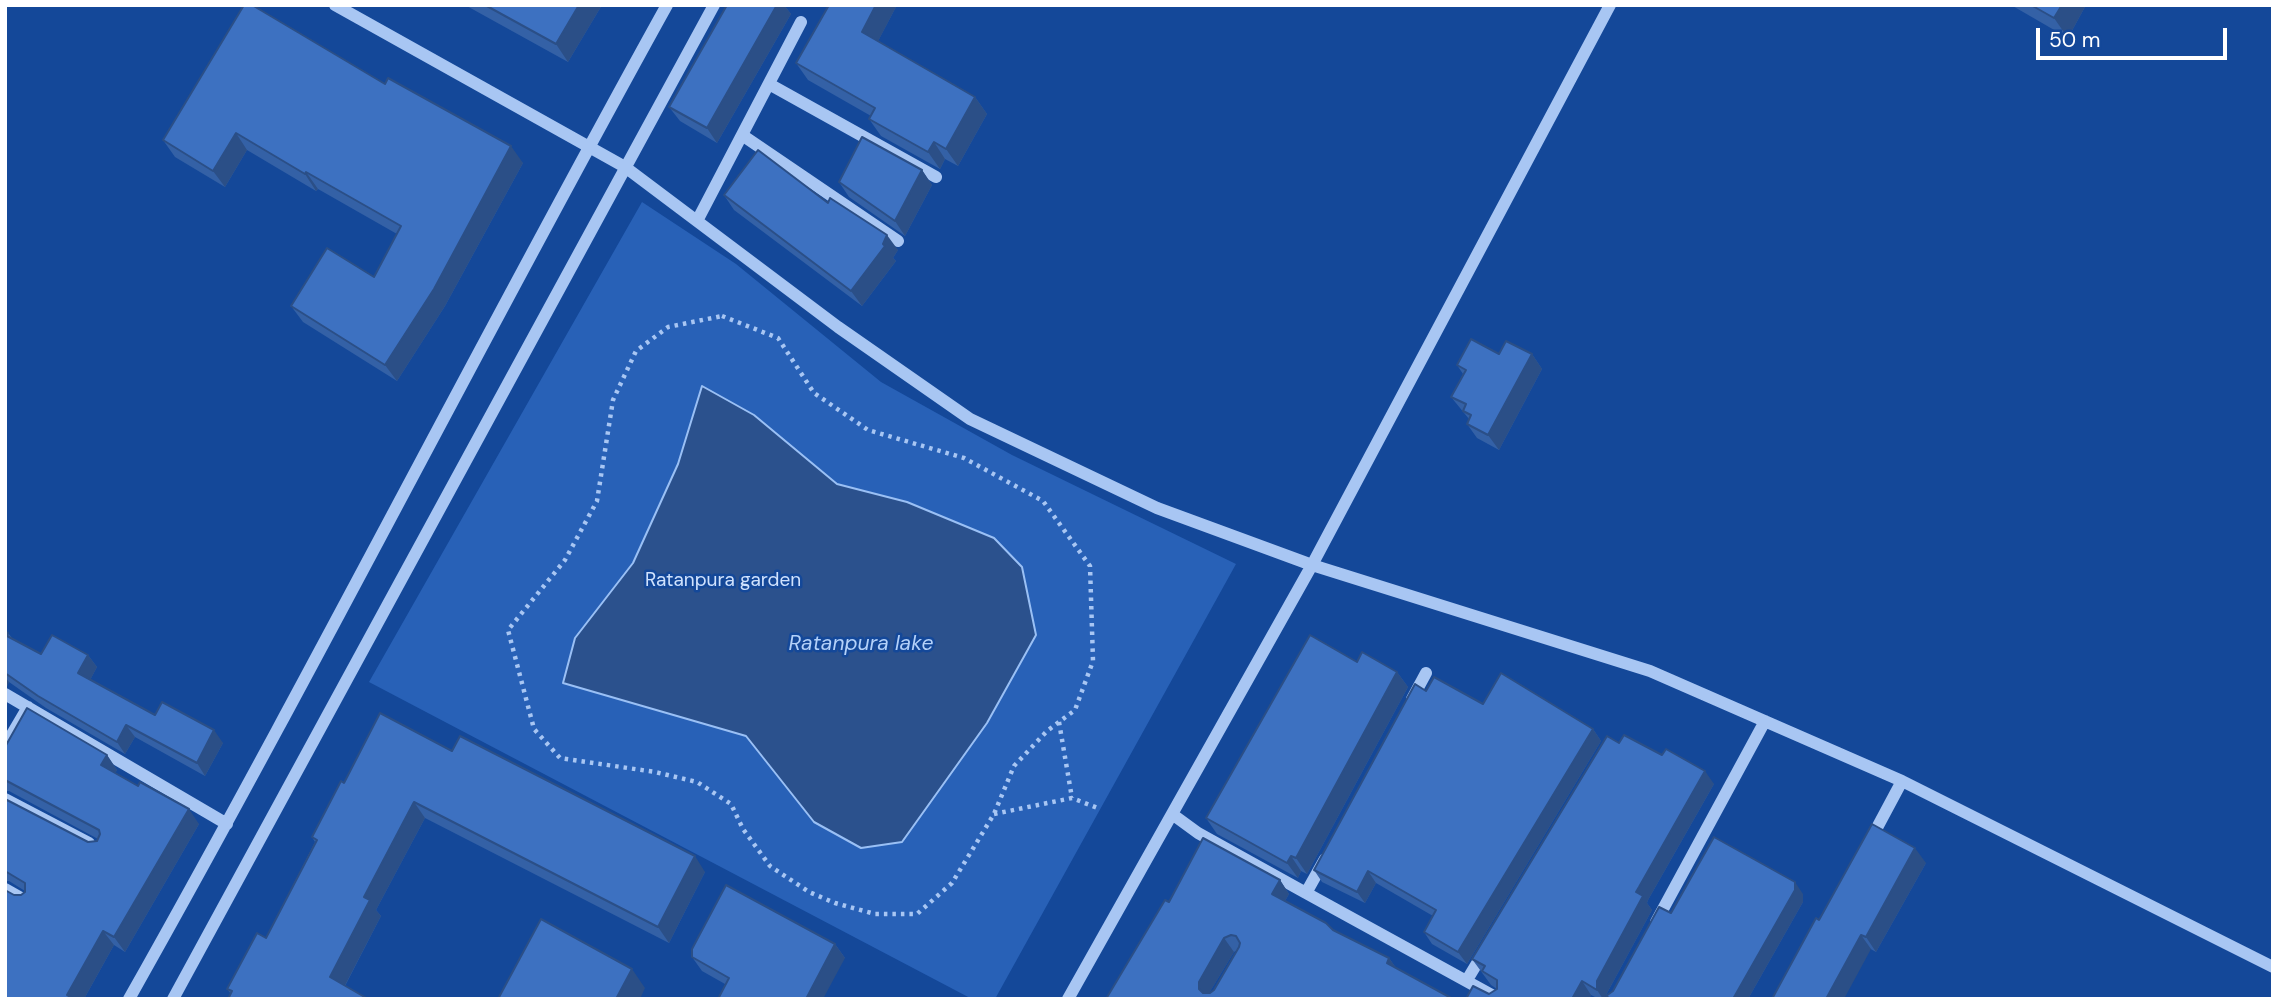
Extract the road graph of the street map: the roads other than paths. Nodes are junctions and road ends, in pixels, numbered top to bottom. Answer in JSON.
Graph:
{"nodes":[{"id":1,"x":335,"y":5,"type":"edge"},
{"id":2,"x":667,"y":5,"type":"edge"},
{"id":3,"x":714,"y":5,"type":"edge"},
{"id":4,"x":1610,"y":5,"type":"edge"},
{"id":5,"x":801,"y":22,"type":"dead end"},
{"id":6,"x":769,"y":83,"type":"junction"},
{"id":7,"x":742,"y":135,"type":"junction"},
{"id":8,"x":588,"y":147,"type":"junction"},
{"id":9,"x":625,"y":167,"type":"junction"},
{"id":10,"x":936,"y":177,"type":"dead end"},
{"id":11,"x":697,"y":221,"type":"junction"},
{"id":12,"x":898,"y":241,"type":"dead end"},
{"id":13,"x":1312,"y":565,"type":"junction"},
{"id":14,"x":1426,"y":673,"type":"dead end"},
{"id":15,"x":5,"y":694,"type":"edge"},
{"id":16,"x":27,"y":707,"type":"junction"},
{"id":17,"x":1406,"y":710,"type":"edge"},
{"id":18,"x":1765,"y":721,"type":"junction"},
{"id":19,"x":5,"y":746,"type":"edge"},
{"id":20,"x":1902,"y":781,"type":"junction"},
{"id":21,"x":5,"y":799,"type":"edge"},
{"id":22,"x":1172,"y":814,"type":"junction"},
{"id":23,"x":228,"y":824,"type":"junction"},
{"id":24,"x":1333,"y":844,"type":"edge"},
{"id":25,"x":1866,"y":848,"type":"edge"},
{"id":26,"x":102,"y":849,"type":"edge"},
{"id":27,"x":5,"y":889,"type":"edge"},
{"id":28,"x":1306,"y":893,"type":"junction"},
{"id":29,"x":29,"y":902,"type":"edge"},
{"id":30,"x":1495,"y":933,"type":"edge"},
{"id":31,"x":1647,"y":939,"type":"edge"},
{"id":32,"x":2273,"y":967,"type":"edge"},
{"id":33,"x":1467,"y":980,"type":"junction"},
{"id":34,"x":129,"y":999,"type":"edge"},
{"id":35,"x":173,"y":999,"type":"edge"},
{"id":36,"x":1068,"y":999,"type":"edge"},
{"id":37,"x":1499,"y":999,"type":"edge"}],
"edges":[{"from":1,"to":8,"type":"street"},
{"from":2,"to":8,"type":"street"},
{"from":3,"to":9,"type":"street"},
{"from":4,"to":13,"type":"street"},
{"from":5,"to":6,"type":"street"},
{"from":6,"to":7,"type":"street"},
{"from":6,"to":10,"type":"street"},
{"from":7,"to":11,"type":"street"},
{"from":7,"to":12,"type":"street"},
{"from":8,"to":9,"type":"street"},
{"from":8,"to":23,"type":"street"},
{"from":9,"to":11,"type":"street"},
{"from":9,"to":35,"type":"street"},
{"from":11,"to":13,"type":"street"},
{"from":13,"to":18,"type":"street"},
{"from":13,"to":22,"type":"street"},
{"from":14,"to":17,"type":"street"},
{"from":15,"to":16,"type":"street"},
{"from":16,"to":19,"type":"street"},
{"from":16,"to":23,"type":"street"},
{"from":18,"to":20,"type":"street"},
{"from":18,"to":31,"type":"street"},
{"from":20,"to":25,"type":"street"},
{"from":20,"to":32,"type":"street"},
{"from":21,"to":26,"type":"street"},
{"from":22,"to":28,"type":"street"},
{"from":22,"to":36,"type":"street"},
{"from":23,"to":34,"type":"street"},
{"from":24,"to":28,"type":"street"},
{"from":27,"to":29,"type":"street"},
{"from":28,"to":33,"type":"street"},
{"from":30,"to":33,"type":"street"},
{"from":33,"to":37,"type":"street"}]}
